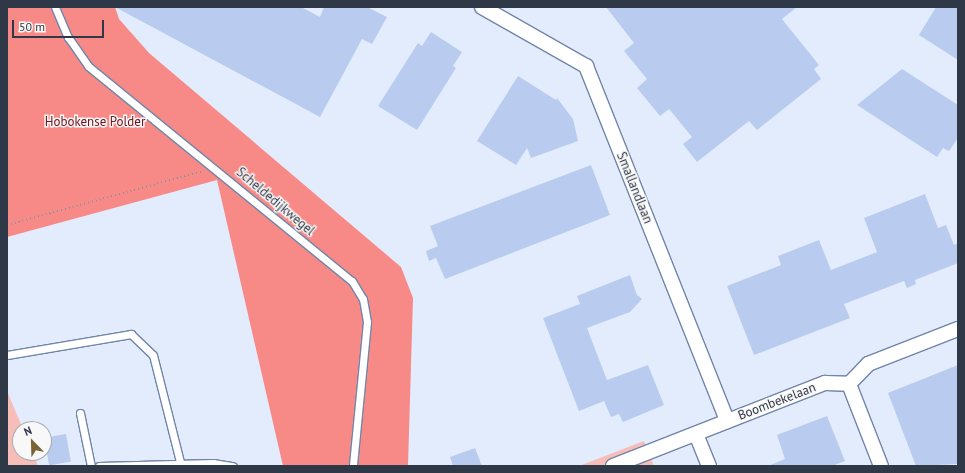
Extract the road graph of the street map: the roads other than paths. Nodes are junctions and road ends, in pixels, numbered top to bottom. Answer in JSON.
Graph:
{"nodes":[{"id":1,"x":55,"y":7,"type":"edge"},
{"id":2,"x":482,"y":7,"type":"edge"},
{"id":3,"x":958,"y":329,"type":"edge"},
{"id":4,"x":7,"y":355,"type":"edge"},
{"id":5,"x":849,"y":384,"type":"junction"},
{"id":6,"x":80,"y":413,"type":"dead end"},
{"id":7,"x":727,"y":421,"type":"junction"},
{"id":8,"x":696,"y":434,"type":"junction"},
{"id":9,"x":181,"y":465,"type":"edge"},
{"id":10,"x":91,"y":466,"type":"edge"},
{"id":11,"x":99,"y":466,"type":"edge"},
{"id":12,"x":233,"y":466,"type":"edge"},
{"id":13,"x":353,"y":466,"type":"edge"},
{"id":14,"x":613,"y":466,"type":"edge"},
{"id":15,"x":709,"y":466,"type":"edge"},
{"id":16,"x":881,"y":466,"type":"edge"}],
"edges":[{"from":1,"to":13,"type":"lane","name":"Scheldedijkwegel"},
{"from":2,"to":7,"type":"street","name":"Smallandlaan"},
{"from":3,"to":5,"type":"street"},
{"from":4,"to":9,"type":"lane"},
{"from":5,"to":7,"type":"street","name":"Boombekelaan"},
{"from":5,"to":16,"type":"street"},
{"from":6,"to":10,"type":"lane"},
{"from":7,"to":8,"type":"street","name":"Boombekelaan"},
{"from":8,"to":14,"type":"street","name":"Boombekelaan"},
{"from":8,"to":15,"type":"street"},
{"from":9,"to":11,"type":"lane"},
{"from":9,"to":12,"type":"lane"}]}
